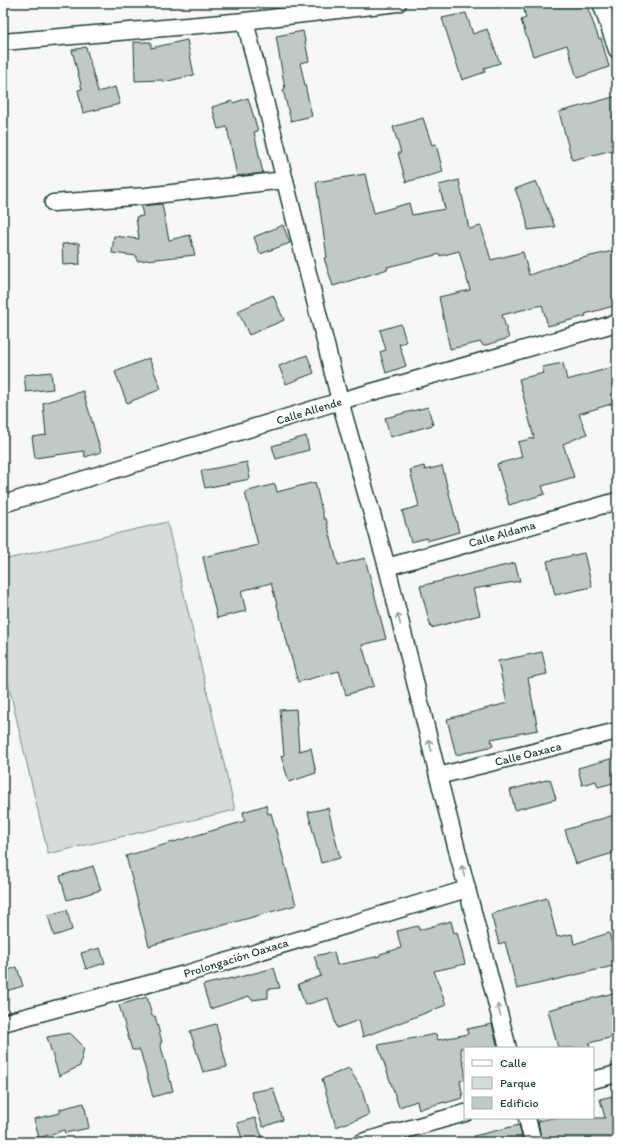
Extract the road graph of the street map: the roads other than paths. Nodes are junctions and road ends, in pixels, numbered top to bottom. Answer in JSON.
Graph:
{"nodes":[{"id":1,"x":398,"y":3,"type":"edge"},
{"id":2,"x":601,"y":3,"type":"edge"},
{"id":3,"x":245,"y":21,"type":"junction"},
{"id":4,"x":3,"y":42,"type":"edge"},
{"id":5,"x":617,"y":50,"type":"edge"},
{"id":6,"x":285,"y":180,"type":"junction"},
{"id":7,"x":53,"y":203,"type":"dead end"},
{"id":8,"x":617,"y":323,"type":"edge"},
{"id":9,"x":340,"y":401,"type":"junction"},
{"id":10,"x":617,"y":501,"type":"edge"},
{"id":11,"x":3,"y":504,"type":"edge"},
{"id":12,"x":387,"y":567,"type":"junction"},
{"id":13,"x":617,"y":731,"type":"edge"},
{"id":14,"x":438,"y":776,"type":"junction"},
{"id":15,"x":467,"y":889,"type":"junction"},
{"id":16,"x":3,"y":1023,"type":"edge"},
{"id":17,"x":508,"y":1047,"type":"edge"},
{"id":18,"x":617,"y":1074,"type":"edge"},
{"id":19,"x":594,"y":1080,"type":"edge"},
{"id":20,"x":464,"y":1113,"type":"edge"},
{"id":21,"x":526,"y":1119,"type":"edge"},
{"id":22,"x":362,"y":1142,"type":"edge"},
{"id":23,"x":533,"y":1142,"type":"edge"}],
"edges":[{"from":1,"to":3,"type":"street"},
{"from":2,"to":5,"type":"street"},
{"from":3,"to":4,"type":"street"},
{"from":3,"to":6,"type":"street"},
{"from":6,"to":7,"type":"street"},
{"from":6,"to":9,"type":"street"},
{"from":8,"to":9,"type":"street","name":"Calle Allende"},
{"from":9,"to":11,"type":"street","name":"Calle Allende"},
{"from":9,"to":12,"type":"street"},
{"from":10,"to":12,"type":"street","name":"Calle Aldama"},
{"from":14,"to":12,"type":"street","one_way":true},
{"from":13,"to":14,"type":"street","name":"Calle Oaxaca"},
{"from":15,"to":14,"type":"street","one_way":true},
{"from":15,"to":16,"type":"street","name":"Prolongación Oaxaca"},
{"from":17,"to":15,"type":"street","one_way":true},
{"from":18,"to":19,"type":"street"},
{"from":20,"to":22,"type":"street"},
{"from":21,"to":23,"type":"street"}]}
